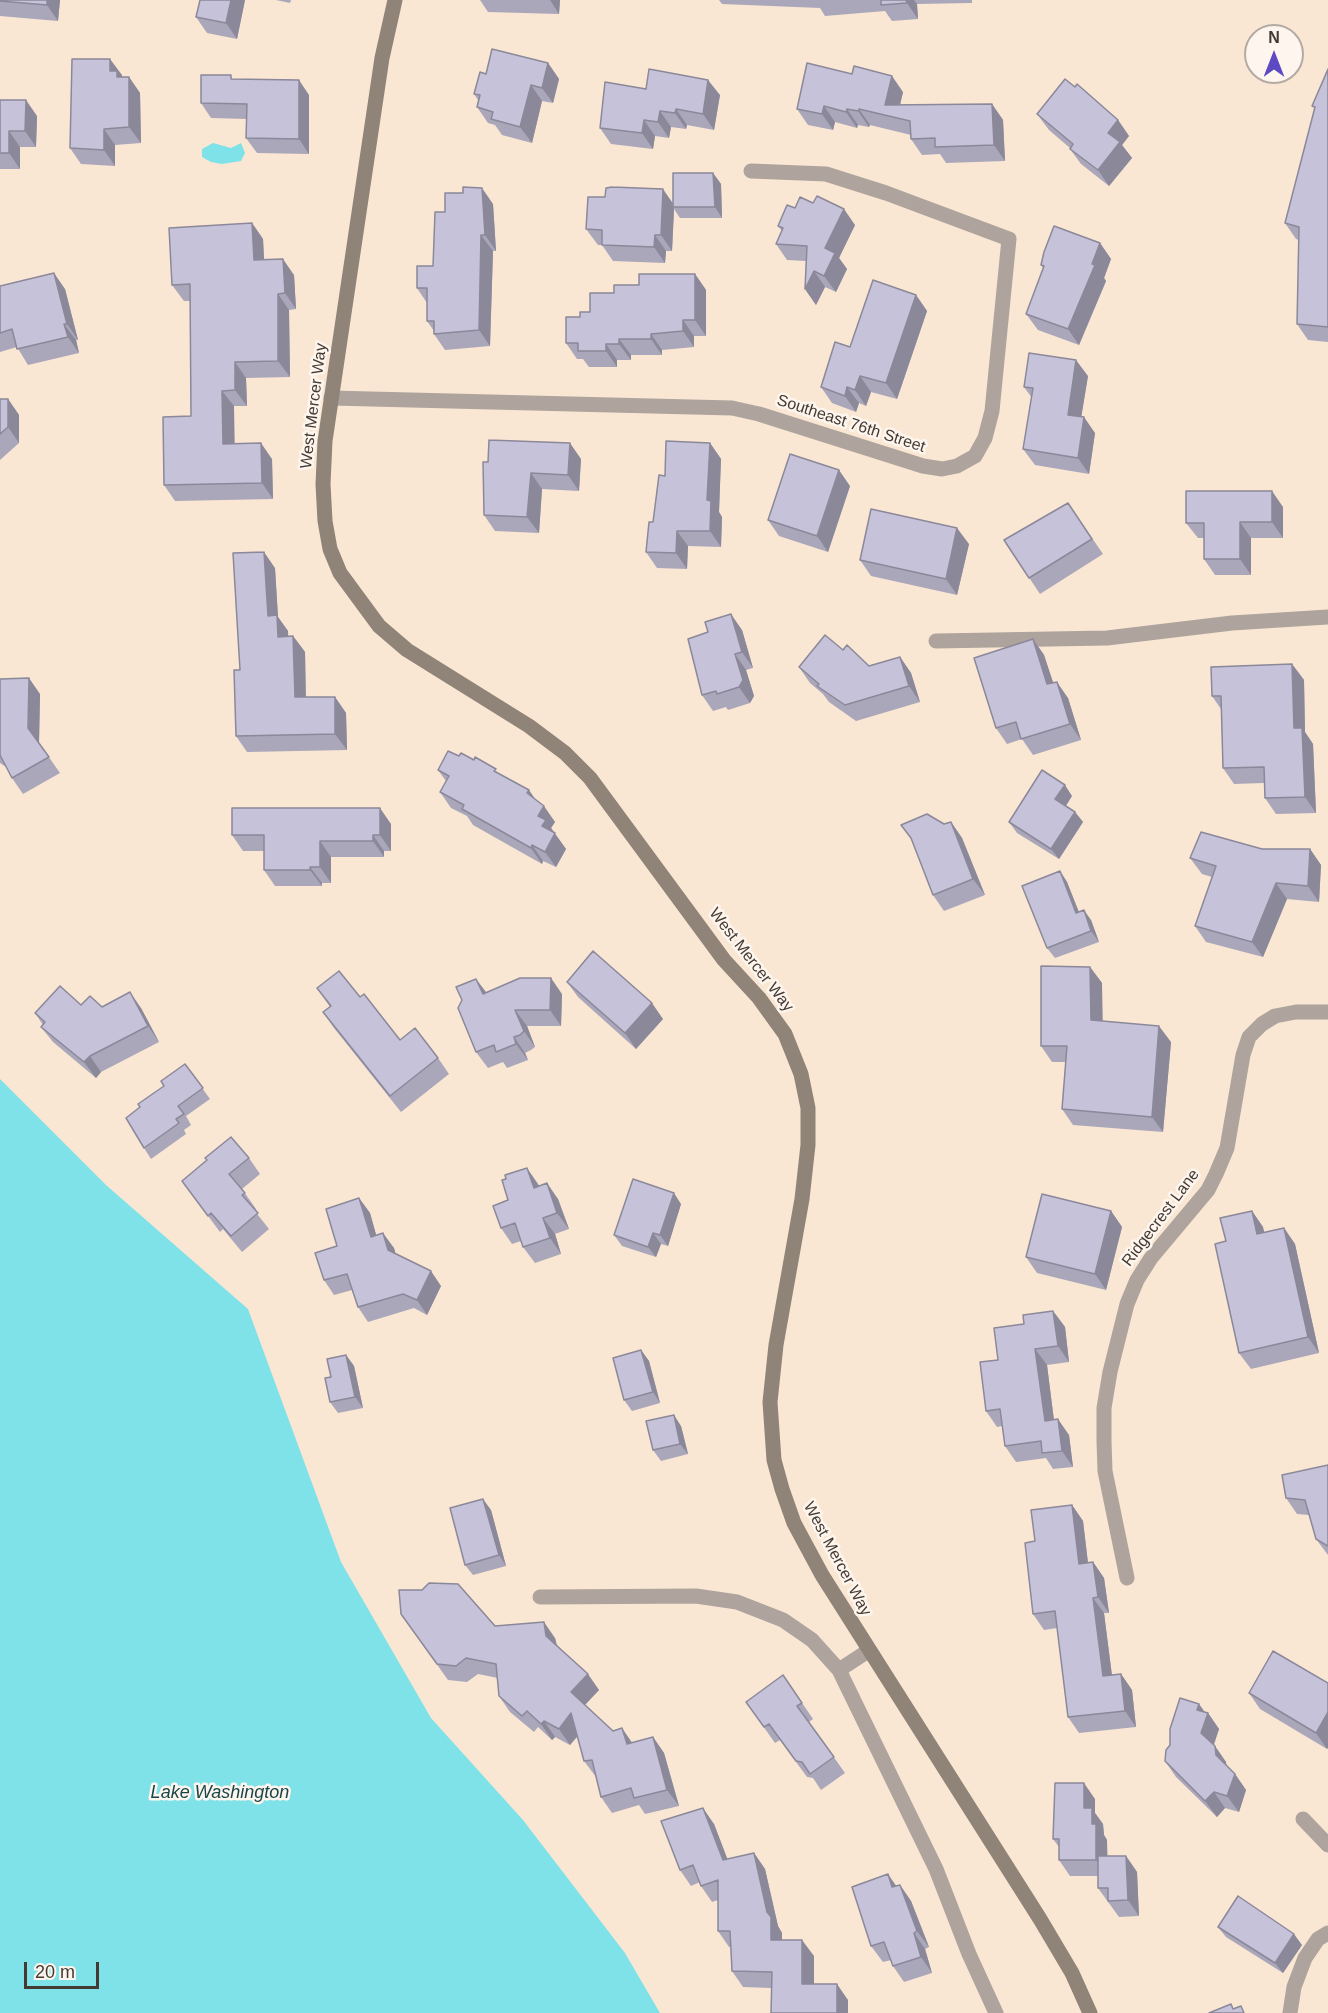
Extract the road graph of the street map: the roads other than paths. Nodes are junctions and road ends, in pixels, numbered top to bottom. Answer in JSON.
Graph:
{"nodes":[{"id":1,"x":395,"y":0,"type":"edge"},
{"id":2,"x":751,"y":171,"type":"dead end"},
{"id":3,"x":331,"y":398,"type":"junction"},
{"id":4,"x":1328,"y":617,"type":"edge"},
{"id":5,"x":936,"y":641,"type":"dead end"},
{"id":6,"x":1328,"y":1012,"type":"edge"},
{"id":7,"x":1127,"y":1578,"type":"dead end"},
{"id":8,"x":540,"y":1597,"type":"dead end"},
{"id":9,"x":868,"y":1651,"type":"junction"},
{"id":10,"x":839,"y":1670,"type":"junction"},
{"id":11,"x":1303,"y":1819,"type":"dead end"},
{"id":12,"x":1328,"y":1845,"type":"edge"},
{"id":13,"x":1328,"y":1933,"type":"edge"},
{"id":14,"x":996,"y":2013,"type":"edge"},
{"id":15,"x":1090,"y":2013,"type":"edge"},
{"id":16,"x":1290,"y":2013,"type":"edge"}],
"edges":[{"from":1,"to":3,"type":"street","name":"West Mercer Way"},
{"from":2,"to":3,"type":"street","name":"Southeast 76th Street"},
{"from":3,"to":9,"type":"street","name":"West Mercer Way"},
{"from":4,"to":5,"type":"street"},
{"from":6,"to":7,"type":"street","name":"Ridgecrest Lane"},
{"from":8,"to":10,"type":"street"},
{"from":9,"to":10,"type":"street"},
{"from":9,"to":15,"type":"street","name":"West Mercer Way"},
{"from":10,"to":14,"type":"street"},
{"from":11,"to":12,"type":"street"},
{"from":13,"to":16,"type":"street"}]}
